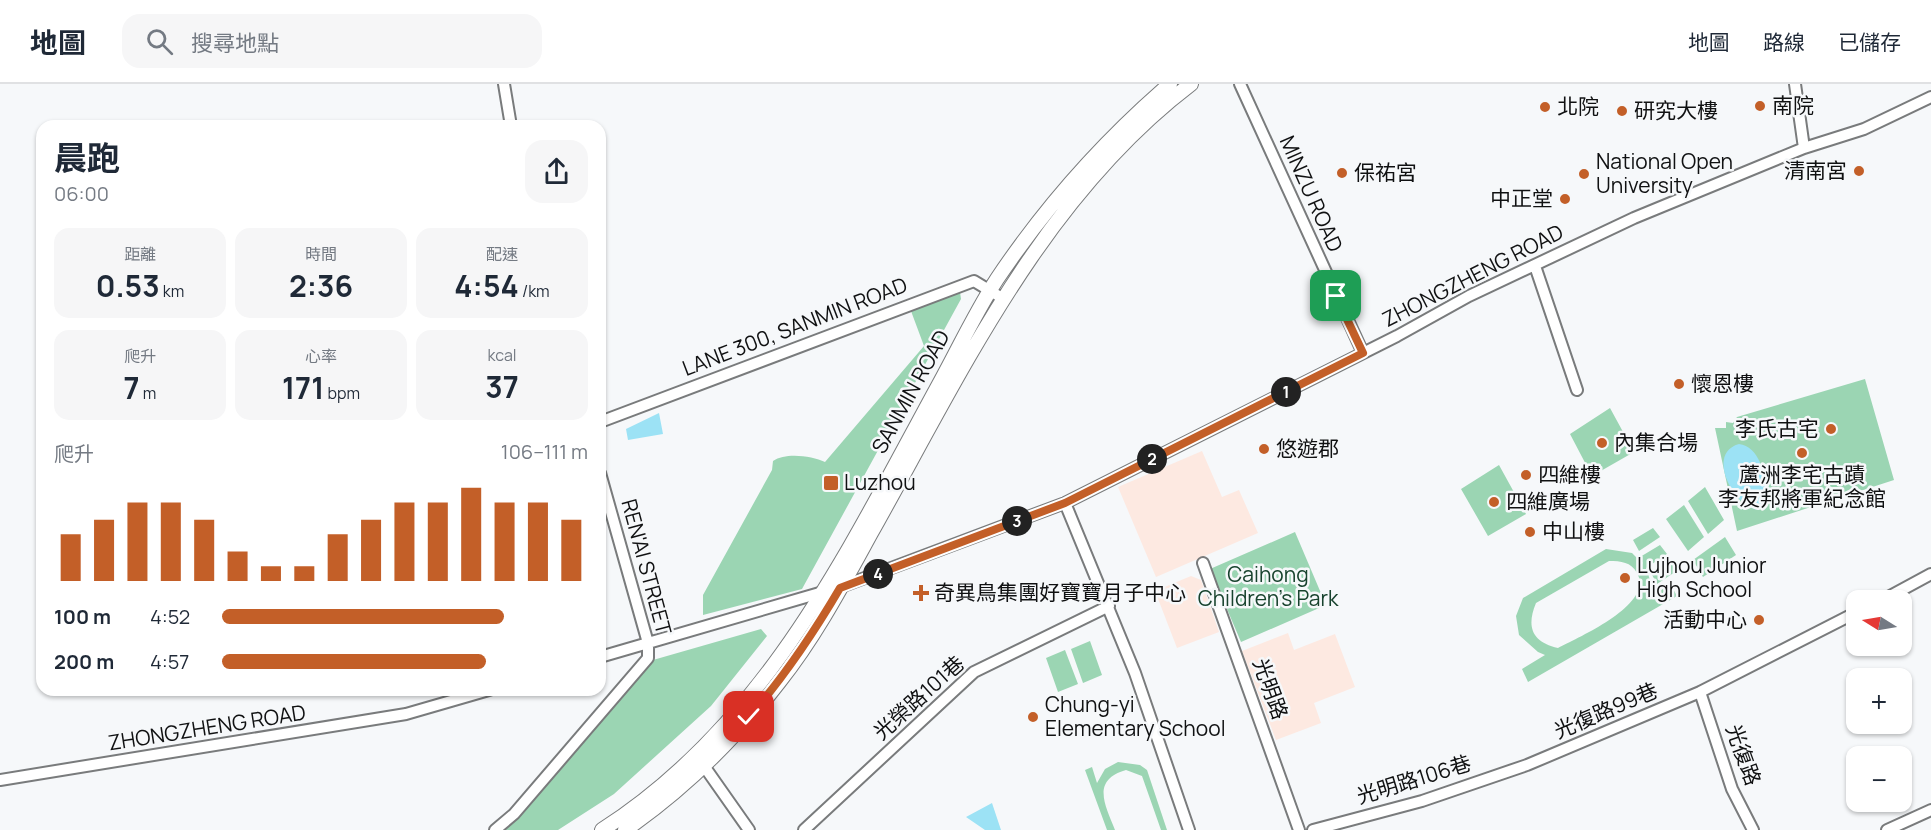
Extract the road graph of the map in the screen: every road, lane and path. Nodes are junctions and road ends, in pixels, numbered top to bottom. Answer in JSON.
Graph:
{"nodes":[{"id":1,"x":504,"y":84,"type":"edge"},
{"id":2,"x":1170,"y":84,"type":"edge"},
{"id":3,"x":1191,"y":84,"type":"edge"},
{"id":4,"x":1240,"y":84,"type":"edge"},
{"id":5,"x":1795,"y":84,"type":"edge"},
{"id":6,"x":1931,"y":97,"type":"edge"},
{"id":7,"x":510,"y":120,"type":"edge"},
{"id":8,"x":1804,"y":148,"type":"junction"},
{"id":9,"x":1534,"y":266,"type":"junction"},
{"id":10,"x":996,"y":295,"type":"junction"},
{"id":11,"x":1363,"y":353,"type":"junction"},
{"id":12,"x":1577,"y":390,"type":"dead end"},
{"id":13,"x":606,"y":420,"type":"edge"},
{"id":14,"x":606,"y":494,"type":"edge"},
{"id":15,"x":1065,"y":503,"type":"junction"},
{"id":16,"x":1203,"y":563,"type":"dead end"},
{"id":17,"x":1931,"y":574,"type":"edge"},
{"id":18,"x":840,"y":588,"type":"junction"},
{"id":19,"x":1901,"y":590,"type":"edge"},
{"id":20,"x":825,"y":592,"type":"junction"},
{"id":21,"x":1109,"y":606,"type":"junction"},
{"id":22,"x":1846,"y":618,"type":"edge"},
{"id":23,"x":648,"y":643,"type":"junction"},
{"id":24,"x":606,"y":655,"type":"edge"},
{"id":25,"x":1700,"y":692,"type":"junction"},
{"id":26,"x":468,"y":696,"type":"edge"},
{"id":27,"x":1527,"y":765,"type":"joint"},
{"id":28,"x":704,"y":766,"type":"junction"},
{"id":29,"x":0,"y":780,"type":"edge"},
{"id":30,"x":1931,"y":810,"type":"edge"},
{"id":31,"x":495,"y":830,"type":"edge"},
{"id":32,"x":602,"y":830,"type":"edge"},
{"id":33,"x":625,"y":830,"type":"edge"},
{"id":34,"x":749,"y":830,"type":"edge"},
{"id":35,"x":804,"y":830,"type":"edge"},
{"id":36,"x":1189,"y":830,"type":"edge"},
{"id":37,"x":1299,"y":830,"type":"edge"},
{"id":38,"x":1313,"y":830,"type":"edge"},
{"id":39,"x":1753,"y":830,"type":"edge"},
{"id":40,"x":1887,"y":830,"type":"edge"}],
"edges":[{"from":1,"to":7,"type":"street"},
{"from":2,"to":10,"type":"main road","name":"SANMIN ROAD"},
{"from":3,"to":10,"type":"main road","name":"SANMIN ROAD"},
{"from":4,"to":11,"type":"street","name":"MINZU ROAD"},
{"from":5,"to":8,"type":"street"},
{"from":6,"to":8,"type":"street","name":"ZHONGZHENG ROAD"},
{"from":8,"to":9,"type":"street","name":"ZHONGZHENG ROAD"},
{"from":9,"to":11,"type":"street","name":"ZHONGZHENG ROAD"},
{"from":9,"to":12,"type":"street"},
{"from":10,"to":13,"type":"street","name":"LANE 300, SANMIN ROAD"},
{"from":10,"to":18,"type":"main road","name":"SANMIN ROAD"},
{"from":10,"to":20,"type":"main road","name":"SANMIN ROAD"},
{"from":11,"to":15,"type":"street","name":"ZHONGZHENG ROAD"},
{"from":14,"to":23,"type":"street","name":"REN'AI STREET"},
{"from":15,"to":18,"type":"street","name":"ZHONGZHENG ROAD"},
{"from":15,"to":21,"type":"street"},
{"from":16,"to":37,"type":"street","name":"光明路"},
{"from":17,"to":19,"type":"street"},
{"from":18,"to":20,"type":"street","name":"ZHONGZHENG ROAD"},
{"from":18,"to":28,"type":"main road","name":"SANMIN ROAD"},
{"from":20,"to":23,"type":"street"},
{"from":20,"to":32,"type":"main road","name":"SANMIN ROAD"},
{"from":21,"to":35,"type":"street","name":"光榮路101巷"},
{"from":21,"to":36,"type":"street"},
{"from":22,"to":25,"type":"street","name":"光復路99巷"},
{"from":23,"to":24,"type":"street"},
{"from":23,"to":31,"type":"street","name":"REN'AI STREET"},
{"from":25,"to":27,"type":"street","name":"光復路99巷"},
{"from":25,"to":39,"type":"street","name":"光復路"},
{"from":26,"to":29,"type":"street","name":"ZHONGZHENG ROAD"},
{"from":27,"to":38,"type":"street","name":"光明路106巷"},
{"from":28,"to":33,"type":"main road","name":"SANMIN ROAD"},
{"from":28,"to":34,"type":"street"},
{"from":30,"to":40,"type":"street"}]}
